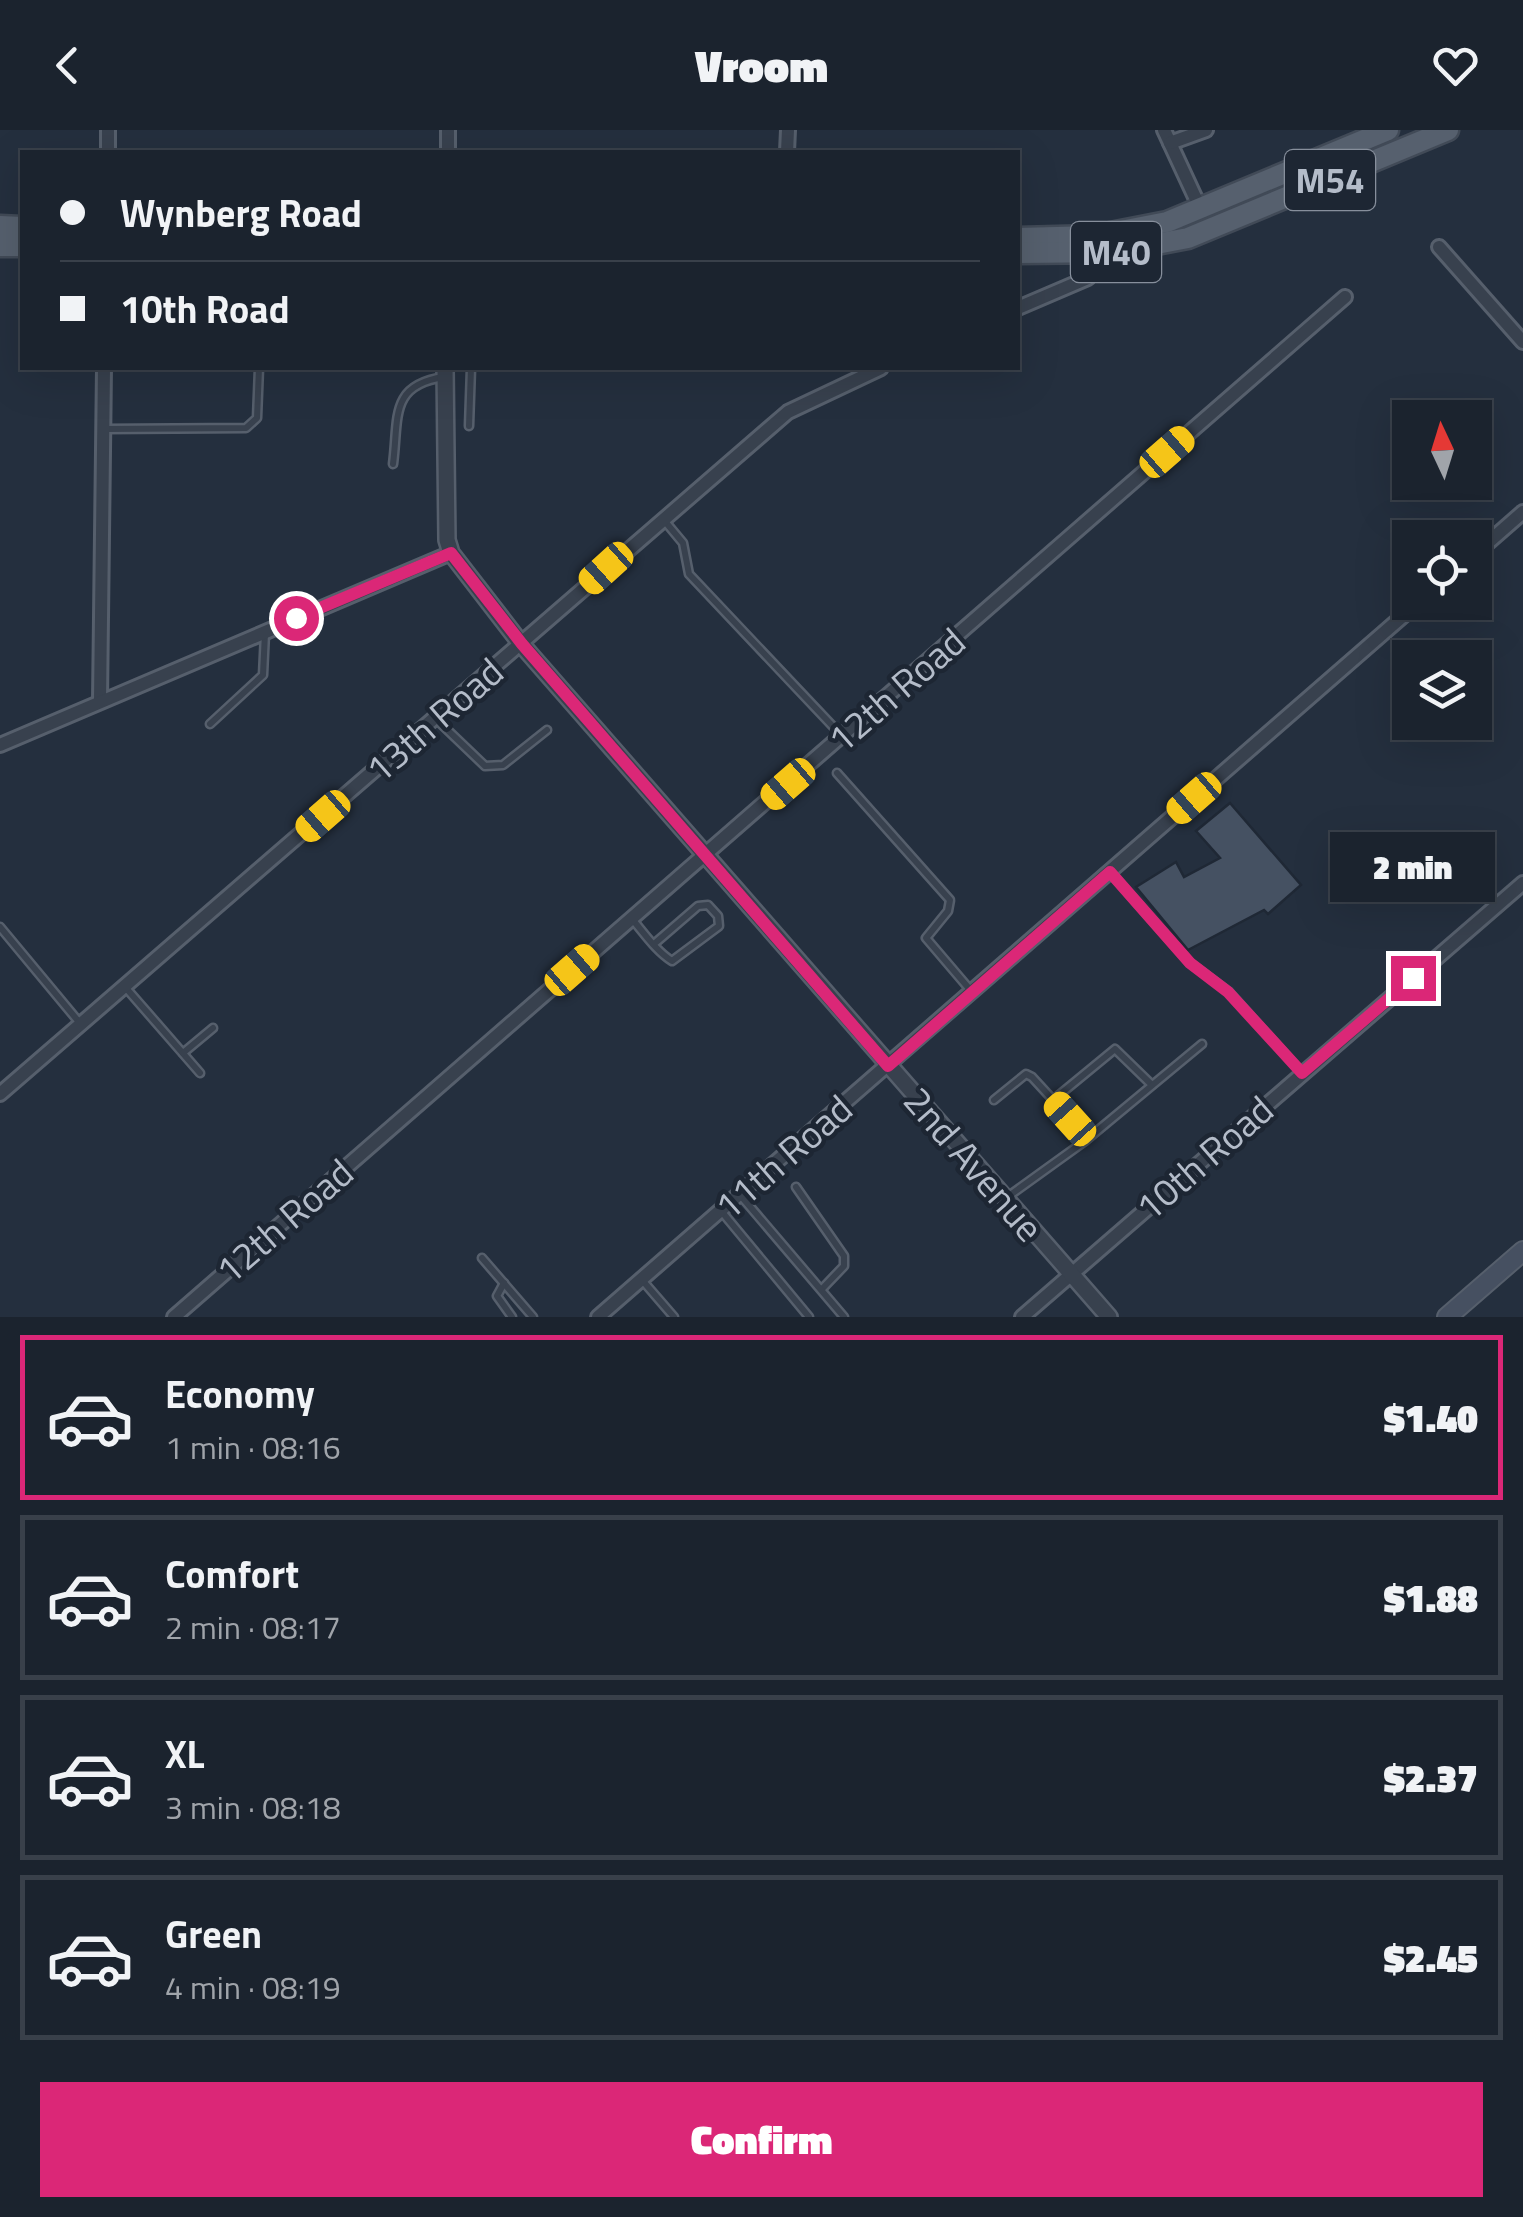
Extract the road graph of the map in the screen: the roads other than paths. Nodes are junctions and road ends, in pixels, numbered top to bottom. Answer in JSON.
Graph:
{"nodes":[{"id":1,"x":1206,"y":130,"type":"edge"},
{"id":2,"x":1388,"y":130,"type":"edge"},
{"id":3,"x":1448,"y":130,"type":"edge"},
{"id":4,"x":1167,"y":136,"type":"edge"},
{"id":5,"x":1200,"y":210,"type":"junction"},
{"id":6,"x":1212,"y":230,"type":"joint"},
{"id":7,"x":1020,"y":238,"type":"edge"},
{"id":8,"x":1440,"y":247,"type":"dead end"},
{"id":9,"x":1020,"y":253,"type":"edge"},
{"id":10,"x":1088,"y":278,"type":"dead end"},
{"id":11,"x":1344,"y":297,"type":"dead end"},
{"id":12,"x":1020,"y":307,"type":"edge"},
{"id":13,"x":1523,"y":342,"type":"edge"},
{"id":14,"x":104,"y":370,"type":"edge"},
{"id":15,"x":258,"y":370,"type":"edge"},
{"id":16,"x":471,"y":370,"type":"edge"},
{"id":17,"x":877,"y":370,"type":"edge"},
{"id":18,"x":445,"y":372,"type":"edge"},
{"id":19,"x":469,"y":426,"type":"dead end"},
{"id":20,"x":103,"y":429,"type":"junction"},
{"id":21,"x":393,"y":464,"type":"dead end"},
{"id":22,"x":1523,"y":512,"type":"edge"},
{"id":23,"x":663,"y":518,"type":"junction"},
{"id":24,"x":1492,"y":539,"type":"edge"},
{"id":25,"x":451,"y":553,"type":"junction"},
{"id":26,"x":1398,"y":620,"type":"edge"},
{"id":27,"x":265,"y":632,"type":"junction"},
{"id":28,"x":522,"y":644,"type":"junction"},
{"id":29,"x":100,"y":702,"type":"junction"},
{"id":30,"x":436,"y":719,"type":"junction"},
{"id":31,"x":210,"y":724,"type":"dead end"},
{"id":32,"x":547,"y":730,"type":"dead end"},
{"id":33,"x":842,"y":736,"type":"junction"},
{"id":34,"x":0,"y":745,"type":"edge"},
{"id":35,"x":837,"y":772,"type":"dead end"},
{"id":36,"x":706,"y":856,"type":"junction"},
{"id":37,"x":1110,"y":872,"type":"junction"},
{"id":38,"x":1523,"y":883,"type":"edge"},
{"id":39,"x":632,"y":919,"type":"junction"},
{"id":40,"x":0,"y":928,"type":"edge"},
{"id":41,"x":654,"y":944,"type":"junction"},
{"id":42,"x":125,"y":987,"type":"junction"},
{"id":43,"x":972,"y":993,"type":"junction"},
{"id":44,"x":81,"y":1024,"type":"junction"},
{"id":45,"x":213,"y":1028,"type":"dead end"},
{"id":46,"x":1202,"y":1044,"type":"dead end"},
{"id":47,"x":183,"y":1053,"type":"junction"},
{"id":48,"x":888,"y":1066,"type":"junction"},
{"id":49,"x":200,"y":1072,"type":"dead end"},
{"id":50,"x":1302,"y":1073,"type":"junction"},
{"id":51,"x":1152,"y":1085,"type":"junction"},
{"id":52,"x":0,"y":1094,"type":"edge"},
{"id":53,"x":994,"y":1100,"type":"dead end"},
{"id":54,"x":1053,"y":1100,"type":"junction"},
{"id":55,"x":1088,"y":1138,"type":"junction"},
{"id":56,"x":796,"y":1187,"type":"dead end"},
{"id":57,"x":740,"y":1195,"type":"junction"},
{"id":58,"x":1004,"y":1199,"type":"junction"},
{"id":59,"x":721,"y":1211,"type":"junction"},
{"id":60,"x":1523,"y":1251,"type":"edge"},
{"id":61,"x":482,"y":1258,"type":"dead end"},
{"id":62,"x":1072,"y":1273,"type":"junction"},
{"id":63,"x":641,"y":1280,"type":"junction"},
{"id":64,"x":504,"y":1283,"type":"junction"},
{"id":65,"x":822,"y":1289,"type":"junction"},
{"id":66,"x":174,"y":1317,"type":"edge"},
{"id":67,"x":512,"y":1317,"type":"edge"},
{"id":68,"x":533,"y":1317,"type":"edge"},
{"id":69,"x":598,"y":1317,"type":"edge"},
{"id":70,"x":674,"y":1317,"type":"edge"},
{"id":71,"x":810,"y":1317,"type":"edge"},
{"id":72,"x":844,"y":1317,"type":"edge"},
{"id":73,"x":1022,"y":1317,"type":"edge"},
{"id":74,"x":1109,"y":1317,"type":"edge"},
{"id":75,"x":1447,"y":1317,"type":"edge"}],
"edges":[{"from":1,"to":4,"type":"street"},
{"from":2,"to":5,"type":"main road","number":"M54"},
{"from":3,"to":6,"type":"main road","number":"M54"},
{"from":4,"to":5,"type":"street"},
{"from":5,"to":7,"type":"main road","number":"M40"},
{"from":6,"to":9,"type":"main road","number":"M40"},
{"from":8,"to":13,"type":"street"},
{"from":10,"to":12,"type":"street"},
{"from":11,"to":33,"type":"street","name":"12th Road"},
{"from":14,"to":20,"type":"street"},
{"from":15,"to":20,"type":"lane"},
{"from":16,"to":19,"type":"lane"},
{"from":17,"to":23,"type":"street","name":"13th Road"},
{"from":18,"to":21,"type":"lane"},
{"from":18,"to":25,"type":"street"},
{"from":20,"to":29,"type":"street"},
{"from":22,"to":24,"type":"street"},
{"from":23,"to":28,"type":"street","name":"13th Road"},
{"from":23,"to":33,"type":"lane"},
{"from":25,"to":27,"type":"street"},
{"from":25,"to":28,"type":"street","name":"2nd Avenue"},
{"from":26,"to":37,"type":"street","name":"11th Road"},
{"from":27,"to":29,"type":"street"},
{"from":27,"to":31,"type":"lane"},
{"from":28,"to":30,"type":"street","name":"13th Road"},
{"from":28,"to":36,"type":"street","name":"2nd Avenue"},
{"from":29,"to":34,"type":"street"},
{"from":30,"to":32,"type":"lane"},
{"from":30,"to":42,"type":"street","name":"13th Road"},
{"from":33,"to":36,"type":"street","name":"12th Road"},
{"from":35,"to":43,"type":"lane"},
{"from":36,"to":39,"type":"street","name":"12th Road"},
{"from":36,"to":48,"type":"street","name":"2nd Avenue"},
{"from":37,"to":43,"type":"street","name":"11th Road"},
{"from":37,"to":50,"type":"lane"},
{"from":38,"to":50,"type":"street","name":"10th Road"},
{"from":39,"to":41,"type":"lane"},
{"from":39,"to":66,"type":"street","name":"12th Road"},
{"from":40,"to":44,"type":"lane"},
{"from":41,"to":41,"type":"lane"},
{"from":42,"to":44,"type":"street","name":"13th Road"},
{"from":42,"to":47,"type":"lane"},
{"from":43,"to":48,"type":"street","name":"11th Road"},
{"from":44,"to":52,"type":"street","name":"13th Road"},
{"from":45,"to":47,"type":"lane"},
{"from":46,"to":51,"type":"lane"},
{"from":47,"to":49,"type":"lane"},
{"from":48,"to":57,"type":"street","name":"11th Road"},
{"from":48,"to":58,"type":"street","name":"2nd Avenue"},
{"from":50,"to":62,"type":"street","name":"10th Road"},
{"from":51,"to":54,"type":"lane"},
{"from":51,"to":55,"type":"lane"},
{"from":53,"to":54,"type":"lane"},
{"from":54,"to":55,"type":"lane"},
{"from":55,"to":58,"type":"lane"},
{"from":56,"to":65,"type":"lane"},
{"from":57,"to":59,"type":"street","name":"11th Road"},
{"from":57,"to":65,"type":"lane"},
{"from":58,"to":62,"type":"street","name":"2nd Avenue"},
{"from":59,"to":63,"type":"street","name":"11th Road"},
{"from":59,"to":71,"type":"lane"},
{"from":60,"to":75,"type":"main road"},
{"from":61,"to":64,"type":"lane"},
{"from":62,"to":73,"type":"street","name":"10th Road"},
{"from":62,"to":74,"type":"street","name":"2nd Avenue"},
{"from":63,"to":69,"type":"street","name":"11th Road"},
{"from":63,"to":70,"type":"lane"},
{"from":64,"to":67,"type":"lane"},
{"from":64,"to":68,"type":"lane"},
{"from":65,"to":72,"type":"lane"}]}
